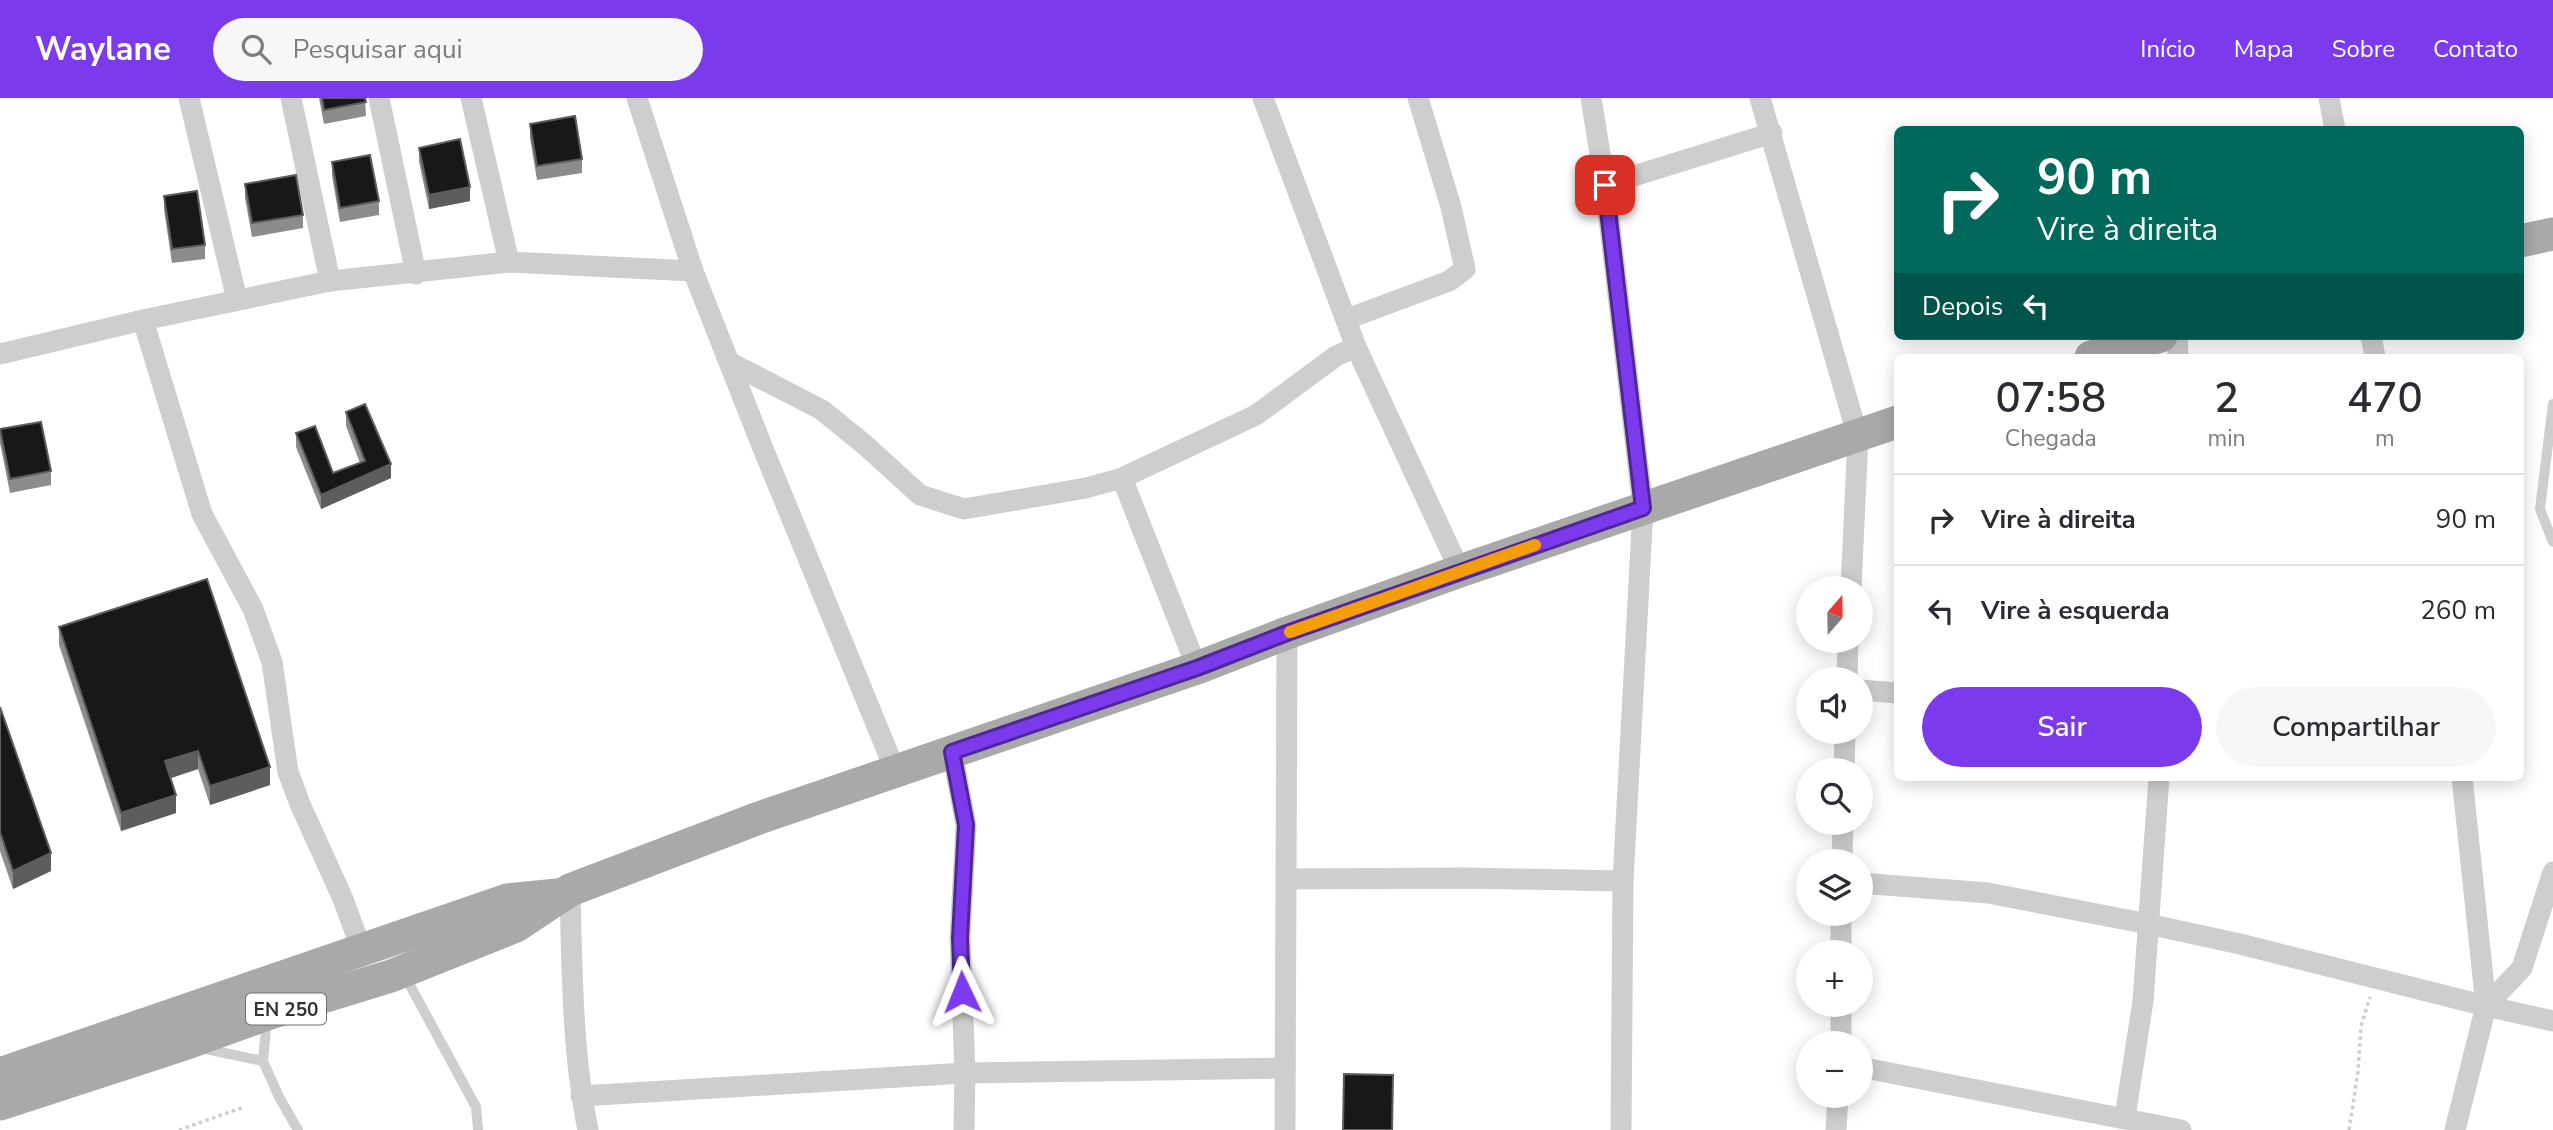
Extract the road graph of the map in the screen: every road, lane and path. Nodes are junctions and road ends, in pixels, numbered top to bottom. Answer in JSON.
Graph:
{"nodes":[{"id":1,"x":189,"y":98,"type":"edge"},
{"id":2,"x":291,"y":98,"type":"edge"},
{"id":3,"x":379,"y":98,"type":"edge"},
{"id":4,"x":471,"y":98,"type":"edge"},
{"id":5,"x":638,"y":98,"type":"edge"},
{"id":6,"x":1263,"y":98,"type":"edge"},
{"id":7,"x":1418,"y":98,"type":"edge"},
{"id":8,"x":1591,"y":98,"type":"edge"},
{"id":9,"x":1760,"y":98,"type":"edge"},
{"id":10,"x":2329,"y":98,"type":"edge"},
{"id":11,"x":2333,"y":126,"type":"edge"},
{"id":12,"x":1772,"y":133,"type":"junction"},
{"id":13,"x":1605,"y":185,"type":"junction"},
{"id":14,"x":2553,"y":234,"type":"edge"},
{"id":15,"x":2524,"y":240,"type":"edge"},
{"id":16,"x":509,"y":262,"type":"junction"},
{"id":17,"x":693,"y":271,"type":"junction"},
{"id":18,"x":416,"y":274,"type":"junction"},
{"id":19,"x":330,"y":281,"type":"junction"},
{"id":20,"x":237,"y":300,"type":"junction"},
{"id":21,"x":1347,"y":319,"type":"junction"},
{"id":22,"x":143,"y":320,"type":"junction"},
{"id":23,"x":2148,"y":340,"type":"edge"},
{"id":24,"x":1356,"y":347,"type":"junction"},
{"id":25,"x":0,"y":354,"type":"edge"},
{"id":26,"x":2101,"y":354,"type":"edge"},
{"id":27,"x":729,"y":362,"type":"junction"},
{"id":28,"x":2553,"y":404,"type":"edge"},
{"id":29,"x":1894,"y":423,"type":"edge"},
{"id":30,"x":1857,"y":437,"type":"junction"},
{"id":31,"x":1122,"y":478,"type":"junction"},
{"id":32,"x":1643,"y":508,"type":"junction"},
{"id":33,"x":2553,"y":542,"type":"edge"},
{"id":34,"x":1460,"y":571,"type":"junction"},
{"id":35,"x":1851,"y":576,"type":"edge"},
{"id":36,"x":1287,"y":633,"type":"junction"},
{"id":37,"x":1197,"y":668,"type":"junction"},
{"id":38,"x":1873,"y":691,"type":"edge"},
{"id":39,"x":1894,"y":693,"type":"edge"},
{"id":40,"x":952,"y":752,"type":"junction"},
{"id":41,"x":895,"y":770,"type":"junction"},
{"id":42,"x":2159,"y":781,"type":"edge"},
{"id":43,"x":2462,"y":781,"type":"edge"},
{"id":44,"x":2553,"y":873,"type":"edge"},
{"id":45,"x":1286,"y":879,"type":"junction"},
{"id":46,"x":1623,"y":881,"type":"junction"},
{"id":47,"x":1873,"y":884,"type":"edge"},
{"id":48,"x":566,"y":892,"type":"junction"},
{"id":49,"x":2148,"y":924,"type":"junction"},
{"id":50,"x":387,"y":955,"type":"junction"},
{"id":51,"x":2378,"y":979,"type":"junction"},
{"id":52,"x":270,"y":998,"type":"junction"},
{"id":53,"x":2486,"y":1006,"type":"junction"},
{"id":54,"x":2553,"y":1021,"type":"edge"},
{"id":55,"x":184,"y":1044,"type":"junction"},
{"id":56,"x":263,"y":1061,"type":"junction"},
{"id":57,"x":1285,"y":1068,"type":"junction"},
{"id":58,"x":1873,"y":1069,"type":"edge"},
{"id":59,"x":965,"y":1073,"type":"junction"},
{"id":60,"x":0,"y":1074,"type":"edge"},
{"id":61,"x":581,"y":1096,"type":"junction"},
{"id":62,"x":0,"y":1104,"type":"edge"},
{"id":63,"x":244,"y":1107,"type":"dead end"},
{"id":64,"x":1837,"y":1108,"type":"edge"},
{"id":65,"x":2125,"y":1117,"type":"junction"},
{"id":66,"x":179,"y":1130,"type":"edge"},
{"id":67,"x":298,"y":1130,"type":"edge"},
{"id":68,"x":478,"y":1130,"type":"edge"},
{"id":69,"x":587,"y":1130,"type":"edge"},
{"id":70,"x":964,"y":1130,"type":"edge"},
{"id":71,"x":1285,"y":1130,"type":"edge"},
{"id":72,"x":1621,"y":1130,"type":"edge"},
{"id":73,"x":1836,"y":1130,"type":"edge"},
{"id":74,"x":2181,"y":1130,"type":"edge"},
{"id":75,"x":2349,"y":1130,"type":"edge"},
{"id":76,"x":2455,"y":1130,"type":"edge"}],
"edges":[{"from":1,"to":20,"type":"street"},
{"from":2,"to":19,"type":"street"},
{"from":3,"to":18,"type":"street"},
{"from":4,"to":16,"type":"street"},
{"from":5,"to":17,"type":"street"},
{"from":6,"to":21,"type":"street"},
{"from":7,"to":21,"type":"street"},
{"from":8,"to":13,"type":"street"},
{"from":9,"to":12,"type":"street"},
{"from":10,"to":11,"type":"street"},
{"from":12,"to":13,"type":"street"},
{"from":12,"to":30,"type":"street"},
{"from":13,"to":32,"type":"street"},
{"from":14,"to":15,"type":"main road"},
{"from":16,"to":17,"type":"street"},
{"from":16,"to":18,"type":"street"},
{"from":17,"to":27,"type":"street"},
{"from":18,"to":19,"type":"street"},
{"from":19,"to":20,"type":"street"},
{"from":20,"to":22,"type":"street"},
{"from":21,"to":24,"type":"street"},
{"from":22,"to":25,"type":"street"},
{"from":22,"to":50,"type":"street"},
{"from":23,"to":26,"type":"main road"},
{"from":24,"to":31,"type":"street"},
{"from":24,"to":34,"type":"street"},
{"from":27,"to":31,"type":"street"},
{"from":27,"to":41,"type":"street"},
{"from":28,"to":33,"type":"lane"},
{"from":29,"to":30,"type":"main road","number":"EN 250"},
{"from":30,"to":32,"type":"main road","number":"EN 250"},
{"from":30,"to":35,"type":"street"},
{"from":31,"to":37,"type":"street"},
{"from":32,"to":34,"type":"main road","number":"EN 250"},
{"from":32,"to":46,"type":"street"},
{"from":34,"to":36,"type":"main road","number":"EN 250"},
{"from":36,"to":37,"type":"main road","number":"EN 250"},
{"from":36,"to":45,"type":"street"},
{"from":37,"to":40,"type":"main road","number":"EN 250"},
{"from":38,"to":39,"type":"street"},
{"from":40,"to":41,"type":"main road","number":"EN 250"},
{"from":40,"to":59,"type":"street"},
{"from":41,"to":48,"type":"main road","number":"EN 250"},
{"from":42,"to":49,"type":"street"},
{"from":43,"to":53,"type":"street"},
{"from":44,"to":53,"type":"street"},
{"from":45,"to":46,"type":"street"},
{"from":45,"to":57,"type":"street"},
{"from":46,"to":72,"type":"street"},
{"from":47,"to":49,"type":"street"},
{"from":48,"to":50,"type":"main road","number":"EN 250"},
{"from":48,"to":61,"type":"street"},
{"from":49,"to":51,"type":"street"},
{"from":49,"to":65,"type":"street"},
{"from":50,"to":52,"type":"main road","number":"EN 250"},
{"from":50,"to":52,"type":"main road","number":"EN 250"},
{"from":50,"to":68,"type":"lane"},
{"from":51,"to":53,"type":"street"},
{"from":51,"to":75,"type":"path"},
{"from":52,"to":55,"type":"main road","number":"EN 250"},
{"from":52,"to":56,"type":"lane"},
{"from":52,"to":60,"type":"main road","number":"EN 250"},
{"from":53,"to":54,"type":"street"},
{"from":53,"to":76,"type":"street"},
{"from":55,"to":56,"type":"lane"},
{"from":55,"to":62,"type":"main road","number":"EN 250"},
{"from":56,"to":67,"type":"lane"},
{"from":57,"to":59,"type":"street"},
{"from":57,"to":71,"type":"street"},
{"from":58,"to":65,"type":"street"},
{"from":59,"to":61,"type":"street"},
{"from":59,"to":70,"type":"street"},
{"from":61,"to":69,"type":"street"},
{"from":63,"to":66,"type":"path"},
{"from":64,"to":73,"type":"street"},
{"from":65,"to":74,"type":"street"}]}
